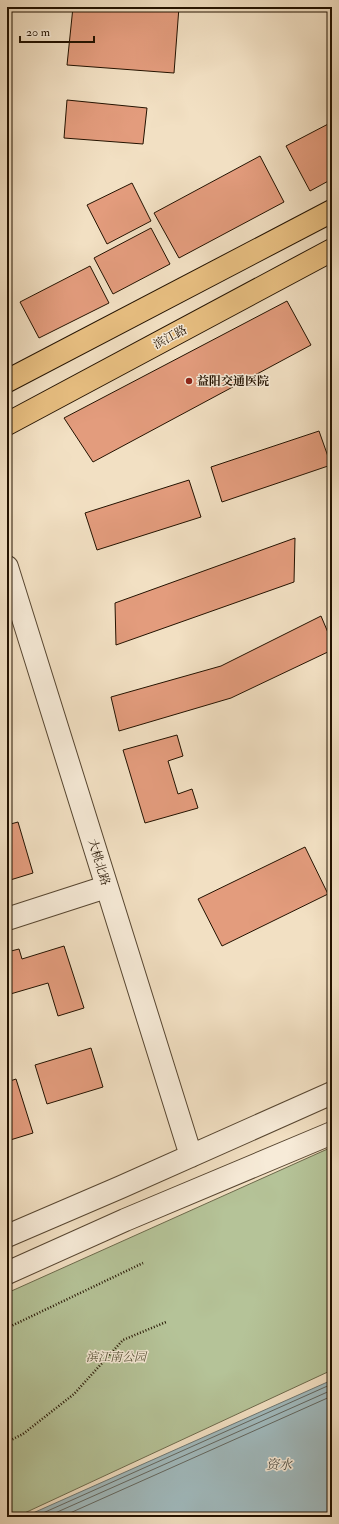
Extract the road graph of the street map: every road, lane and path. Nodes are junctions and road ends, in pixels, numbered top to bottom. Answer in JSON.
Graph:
{"nodes":[{"id":1,"x":332,"y":211,"type":"edge"},
{"id":2,"x":332,"y":250,"type":"edge"},
{"id":3,"x":7,"y":381,"type":"edge"},
{"id":4,"x":7,"y":424,"type":"edge"},
{"id":5,"x":7,"y":568,"type":"edge"},
{"id":6,"x":106,"y":887,"type":"junction"},
{"id":7,"x":7,"y":919,"type":"edge"},
{"id":8,"x":332,"y":1093,"type":"edge"},
{"id":9,"x":332,"y":1133,"type":"edge"},
{"id":10,"x":190,"y":1156,"type":"junction"},
{"id":11,"x":7,"y":1236,"type":"edge"},
{"id":12,"x":143,"y":1263,"type":"dead end"},
{"id":13,"x":7,"y":1273,"type":"edge"},
{"id":14,"x":166,"y":1322,"type":"dead end"},
{"id":15,"x":7,"y":1328,"type":"edge"},
{"id":16,"x":7,"y":1442,"type":"edge"}],
"edges":[{"from":1,"to":3,"type":"main road"},
{"from":2,"to":4,"type":"main road","name":"滨江路"},
{"from":5,"to":6,"type":"street","name":"大桃北路"},
{"from":6,"to":7,"type":"street"},
{"from":6,"to":10,"type":"street","name":"大桃北路"},
{"from":8,"to":10,"type":"street"},
{"from":9,"to":13,"type":"street"},
{"from":10,"to":11,"type":"street"},
{"from":12,"to":15,"type":"path"},
{"from":14,"to":16,"type":"path"}]}
